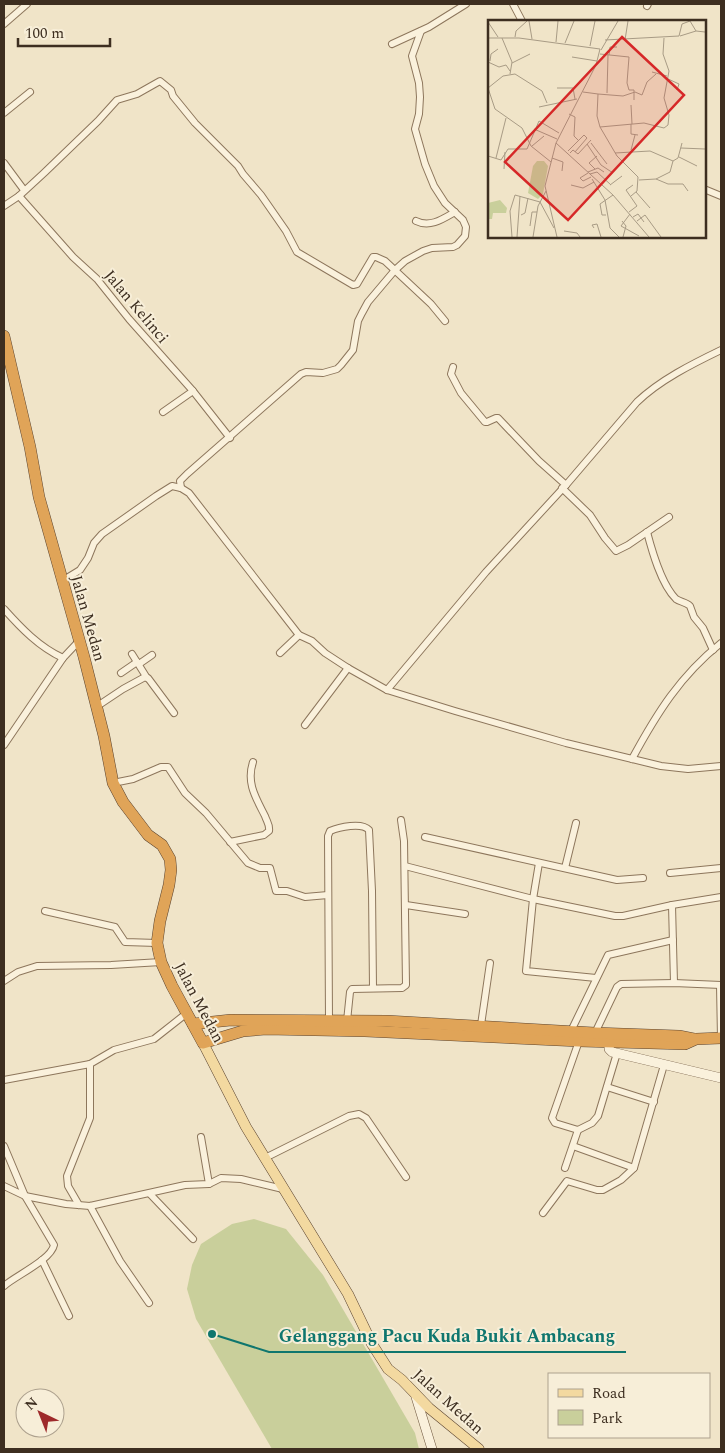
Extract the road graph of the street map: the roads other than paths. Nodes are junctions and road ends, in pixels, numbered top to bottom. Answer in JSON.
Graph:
{"nodes":[{"id":1,"x":27,"y":4,"type":"edge"},
{"id":2,"x":466,"y":4,"type":"edge"},
{"id":3,"x":513,"y":4,"type":"edge"},
{"id":4,"x":521,"y":20,"type":"edge"},
{"id":5,"x":4,"y":24,"type":"edge"},
{"id":6,"x":421,"y":31,"type":"junction"},
{"id":7,"x":392,"y":44,"type":"dead end"},
{"id":8,"x":30,"y":92,"type":"dead end"},
{"id":9,"x":4,"y":113,"type":"edge"},
{"id":10,"x":4,"y":163,"type":"edge"},
{"id":11,"x":705,"y":189,"type":"edge"},
{"id":12,"x":24,"y":190,"type":"junction"},
{"id":13,"x":19,"y":196,"type":"junction"},
{"id":14,"x":721,"y":196,"type":"edge"},
{"id":15,"x":4,"y":206,"type":"edge"},
{"id":16,"x":455,"y":212,"type":"junction"},
{"id":17,"x":416,"y":221,"type":"dead end"},
{"id":18,"x":395,"y":270,"type":"junction"},
{"id":19,"x":445,"y":321,"type":"dead end"},
{"id":20,"x":4,"y":336,"type":"edge"},
{"id":21,"x":721,"y":350,"type":"edge"},
{"id":22,"x":453,"y":367,"type":"dead end"},
{"id":23,"x":193,"y":391,"type":"junction"},
{"id":24,"x":163,"y":412,"type":"dead end"},
{"id":25,"x":230,"y":438,"type":"junction"},
{"id":26,"x":564,"y":486,"type":"junction"},
{"id":27,"x":181,"y":488,"type":"junction"},
{"id":28,"x":669,"y":517,"type":"dead end"},
{"id":29,"x":648,"y":532,"type":"junction"},
{"id":30,"x":62,"y":581,"type":"junction"},
{"id":31,"x":4,"y":609,"type":"edge"},
{"id":32,"x":299,"y":635,"type":"junction"},
{"id":33,"x":79,"y":641,"type":"junction"},
{"id":34,"x":721,"y":643,"type":"edge"},
{"id":35,"x":713,"y":650,"type":"junction"},
{"id":36,"x":280,"y":653,"type":"dead end"},
{"id":37,"x":132,"y":654,"type":"dead end"},
{"id":38,"x":152,"y":655,"type":"dead end"},
{"id":39,"x":63,"y":658,"type":"junction"},
{"id":40,"x":138,"y":663,"type":"junction"},
{"id":41,"x":348,"y":668,"type":"junction"},
{"id":42,"x":121,"y":673,"type":"dead end"},
{"id":43,"x":147,"y":678,"type":"junction"},
{"id":44,"x":387,"y":690,"type":"junction"},
{"id":45,"x":96,"y":707,"type":"junction"},
{"id":46,"x":174,"y":713,"type":"dead end"},
{"id":47,"x":305,"y":725,"type":"dead end"},
{"id":48,"x":4,"y":745,"type":"edge"},
{"id":49,"x":632,"y":759,"type":"junction"},
{"id":50,"x":253,"y":762,"type":"dead end"},
{"id":51,"x":721,"y":766,"type":"edge"},
{"id":52,"x":113,"y":783,"type":"junction"},
{"id":53,"x":401,"y":820,"type":"dead end"},
{"id":54,"x":576,"y":823,"type":"dead end"},
{"id":55,"x":425,"y":837,"type":"dead end"},
{"id":56,"x":230,"y":842,"type":"junction"},
{"id":57,"x":539,"y":863,"type":"junction"},
{"id":58,"x":405,"y":866,"type":"junction"},
{"id":59,"x":565,"y":868,"type":"junction"},
{"id":60,"x":721,"y":868,"type":"edge"},
{"id":61,"x":670,"y":873,"type":"dead end"},
{"id":62,"x":643,"y":878,"type":"dead end"},
{"id":63,"x":328,"y":895,"type":"junction"},
{"id":64,"x":721,"y":897,"type":"edge"},
{"id":65,"x":533,"y":899,"type":"junction"},
{"id":66,"x":406,"y":905,"type":"junction"},
{"id":67,"x":672,"y":905,"type":"junction"},
{"id":68,"x":45,"y":911,"type":"dead end"},
{"id":69,"x":465,"y":914,"type":"dead end"},
{"id":70,"x":673,"y":940,"type":"junction"},
{"id":71,"x":157,"y":943,"type":"junction"},
{"id":72,"x":161,"y":962,"type":"junction"},
{"id":73,"x":490,"y":963,"type":"dead end"},
{"id":74,"x":596,"y":978,"type":"junction"},
{"id":75,"x":4,"y":981,"type":"edge"},
{"id":76,"x":674,"y":983,"type":"junction"},
{"id":77,"x":721,"y":985,"type":"edge"},
{"id":78,"x":373,"y":988,"type":"junction"},
{"id":79,"x":187,"y":1013,"type":"junction"},
{"id":80,"x":329,"y":1020,"type":"junction"},
{"id":81,"x":347,"y":1020,"type":"junction"},
{"id":82,"x":193,"y":1024,"type":"junction"},
{"id":83,"x":481,"y":1026,"type":"junction"},
{"id":84,"x":571,"y":1031,"type":"junction"},
{"id":85,"x":595,"y":1033,"type":"junction"},
{"id":86,"x":535,"y":1034,"type":"junction"},
{"id":87,"x":609,"y":1038,"type":"junction"},
{"id":88,"x":721,"y":1038,"type":"edge"},
{"id":89,"x":579,"y":1041,"type":"junction"},
{"id":90,"x":203,"y":1043,"type":"junction"},
{"id":91,"x":618,"y":1053,"type":"junction"},
{"id":92,"x":90,"y":1064,"type":"junction"},
{"id":93,"x":664,"y":1065,"type":"junction"},
{"id":94,"x":721,"y":1078,"type":"edge"},
{"id":95,"x":4,"y":1080,"type":"edge"},
{"id":96,"x":607,"y":1087,"type":"junction"},
{"id":97,"x":654,"y":1102,"type":"junction"},
{"id":98,"x":578,"y":1130,"type":"junction"},
{"id":99,"x":201,"y":1136,"type":"dead end"},
{"id":100,"x":4,"y":1146,"type":"edge"},
{"id":101,"x":573,"y":1146,"type":"junction"},
{"id":102,"x":265,"y":1158,"type":"junction"},
{"id":103,"x":565,"y":1168,"type":"dead end"},
{"id":104,"x":634,"y":1168,"type":"junction"},
{"id":105,"x":406,"y":1177,"type":"dead end"},
{"id":106,"x":209,"y":1184,"type":"junction"},
{"id":107,"x":4,"y":1186,"type":"edge"},
{"id":108,"x":283,"y":1189,"type":"junction"},
{"id":109,"x":150,"y":1194,"type":"junction"},
{"id":110,"x":25,"y":1196,"type":"junction"},
{"id":111,"x":79,"y":1205,"type":"junction"},
{"id":112,"x":90,"y":1206,"type":"junction"},
{"id":113,"x":542,"y":1213,"type":"dead end"},
{"id":114,"x":193,"y":1239,"type":"dead end"},
{"id":115,"x":42,"y":1260,"type":"junction"},
{"id":116,"x":4,"y":1286,"type":"edge"},
{"id":117,"x":149,"y":1303,"type":"dead end"},
{"id":118,"x":68,"y":1316,"type":"dead end"},
{"id":119,"x":416,"y":1397,"type":"junction"},
{"id":120,"x":432,"y":1449,"type":"edge"},
{"id":121,"x":479,"y":1449,"type":"edge"}],
"edges":[{"from":1,"to":5,"type":"street"},
{"from":2,"to":6,"type":"street"},
{"from":3,"to":4,"type":"street"},
{"from":6,"to":7,"type":"street"},
{"from":6,"to":16,"type":"street"},
{"from":8,"to":9,"type":"street"},
{"from":10,"to":12,"type":"street"},
{"from":11,"to":14,"type":"street"},
{"from":12,"to":13,"type":"street"},
{"from":12,"to":18,"type":"street"},
{"from":13,"to":15,"type":"street"},
{"from":13,"to":23,"type":"street","name":"Jalan Kelinci"},
{"from":16,"to":17,"type":"street"},
{"from":16,"to":18,"type":"street"},
{"from":18,"to":19,"type":"street"},
{"from":18,"to":25,"type":"street"},
{"from":20,"to":30,"type":"highway","name":"Jalan Medan"},
{"from":21,"to":26,"type":"street"},
{"from":22,"to":26,"type":"street"},
{"from":23,"to":24,"type":"street"},
{"from":23,"to":25,"type":"street","name":"Jalan Kelinci"},
{"from":25,"to":27,"type":"street"},
{"from":26,"to":29,"type":"street"},
{"from":26,"to":44,"type":"street"},
{"from":27,"to":30,"type":"street"},
{"from":27,"to":32,"type":"street"},
{"from":28,"to":29,"type":"street"},
{"from":29,"to":35,"type":"street"},
{"from":30,"to":33,"type":"highway","name":"Jalan Medan"},
{"from":31,"to":39,"type":"street"},
{"from":32,"to":36,"type":"street"},
{"from":32,"to":41,"type":"street"},
{"from":33,"to":39,"type":"street"},
{"from":33,"to":45,"type":"highway","name":"Jalan Medan"},
{"from":34,"to":35,"type":"street"},
{"from":35,"to":49,"type":"street"},
{"from":37,"to":40,"type":"street"},
{"from":38,"to":40,"type":"street"},
{"from":39,"to":48,"type":"street"},
{"from":40,"to":42,"type":"street"},
{"from":40,"to":43,"type":"street"},
{"from":41,"to":44,"type":"street"},
{"from":41,"to":47,"type":"street"},
{"from":43,"to":45,"type":"street"},
{"from":43,"to":46,"type":"street"},
{"from":44,"to":49,"type":"street"},
{"from":45,"to":52,"type":"highway","name":"Jalan Medan"},
{"from":49,"to":51,"type":"street"},
{"from":50,"to":56,"type":"street"},
{"from":52,"to":56,"type":"street"},
{"from":52,"to":71,"type":"highway","name":"Jalan Medan"},
{"from":53,"to":58,"type":"street"},
{"from":54,"to":59,"type":"street"},
{"from":55,"to":57,"type":"street"},
{"from":56,"to":63,"type":"street"},
{"from":57,"to":59,"type":"street"},
{"from":57,"to":65,"type":"street"},
{"from":58,"to":65,"type":"street"},
{"from":58,"to":66,"type":"street"},
{"from":59,"to":62,"type":"street"},
{"from":60,"to":61,"type":"street"},
{"from":63,"to":78,"type":"street"},
{"from":63,"to":80,"type":"street"},
{"from":64,"to":67,"type":"street"},
{"from":65,"to":67,"type":"street"},
{"from":65,"to":74,"type":"street"},
{"from":66,"to":69,"type":"street"},
{"from":66,"to":78,"type":"street"},
{"from":67,"to":70,"type":"street"},
{"from":68,"to":71,"type":"street"},
{"from":70,"to":74,"type":"street"},
{"from":70,"to":76,"type":"street"},
{"from":71,"to":72,"type":"highway","name":"Jalan Medan"},
{"from":72,"to":75,"type":"street"},
{"from":72,"to":79,"type":"highway","name":"Jalan Medan"},
{"from":73,"to":83,"type":"street"},
{"from":74,"to":84,"type":"street"},
{"from":76,"to":77,"type":"street"},
{"from":76,"to":85,"type":"street"},
{"from":77,"to":88,"type":"street"},
{"from":78,"to":81,"type":"street"},
{"from":79,"to":82,"type":"highway","name":"Jalan Medan"},
{"from":79,"to":92,"type":"street"},
{"from":80,"to":81,"type":"highway"},
{"from":80,"to":82,"type":"highway"},
{"from":81,"to":83,"type":"highway"},
{"from":82,"to":90,"type":"highway","name":"Jalan Medan"},
{"from":83,"to":86,"type":"highway"},
{"from":84,"to":85,"type":"highway"},
{"from":84,"to":86,"type":"highway"},
{"from":85,"to":87,"type":"highway"},
{"from":86,"to":89,"type":"highway"},
{"from":86,"to":90,"type":"highway"},
{"from":87,"to":88,"type":"highway"},
{"from":87,"to":89,"type":"highway"},
{"from":87,"to":91,"type":"street"},
{"from":89,"to":98,"type":"street"},
{"from":90,"to":102,"type":"main road","name":"Jalan Medan"},
{"from":91,"to":93,"type":"street"},
{"from":91,"to":96,"type":"street"},
{"from":92,"to":95,"type":"street"},
{"from":92,"to":111,"type":"street"},
{"from":93,"to":94,"type":"street"},
{"from":93,"to":97,"type":"street"},
{"from":96,"to":97,"type":"street"},
{"from":96,"to":98,"type":"street"},
{"from":97,"to":104,"type":"street"},
{"from":98,"to":101,"type":"street"},
{"from":99,"to":106,"type":"street"},
{"from":100,"to":110,"type":"street"},
{"from":101,"to":103,"type":"street"},
{"from":101,"to":104,"type":"street"},
{"from":102,"to":105,"type":"street"},
{"from":102,"to":108,"type":"main road","name":"Jalan Medan"},
{"from":104,"to":113,"type":"street"},
{"from":106,"to":108,"type":"street"},
{"from":106,"to":109,"type":"street"},
{"from":107,"to":110,"type":"street"},
{"from":108,"to":119,"type":"main road","name":"Jalan Medan"},
{"from":109,"to":112,"type":"street"},
{"from":109,"to":114,"type":"street"},
{"from":110,"to":111,"type":"street"},
{"from":110,"to":115,"type":"street"},
{"from":111,"to":112,"type":"street"},
{"from":112,"to":117,"type":"street"},
{"from":115,"to":116,"type":"street"},
{"from":115,"to":118,"type":"street"},
{"from":119,"to":120,"type":"street"},
{"from":119,"to":121,"type":"main road","name":"Jalan Medan"}]}
